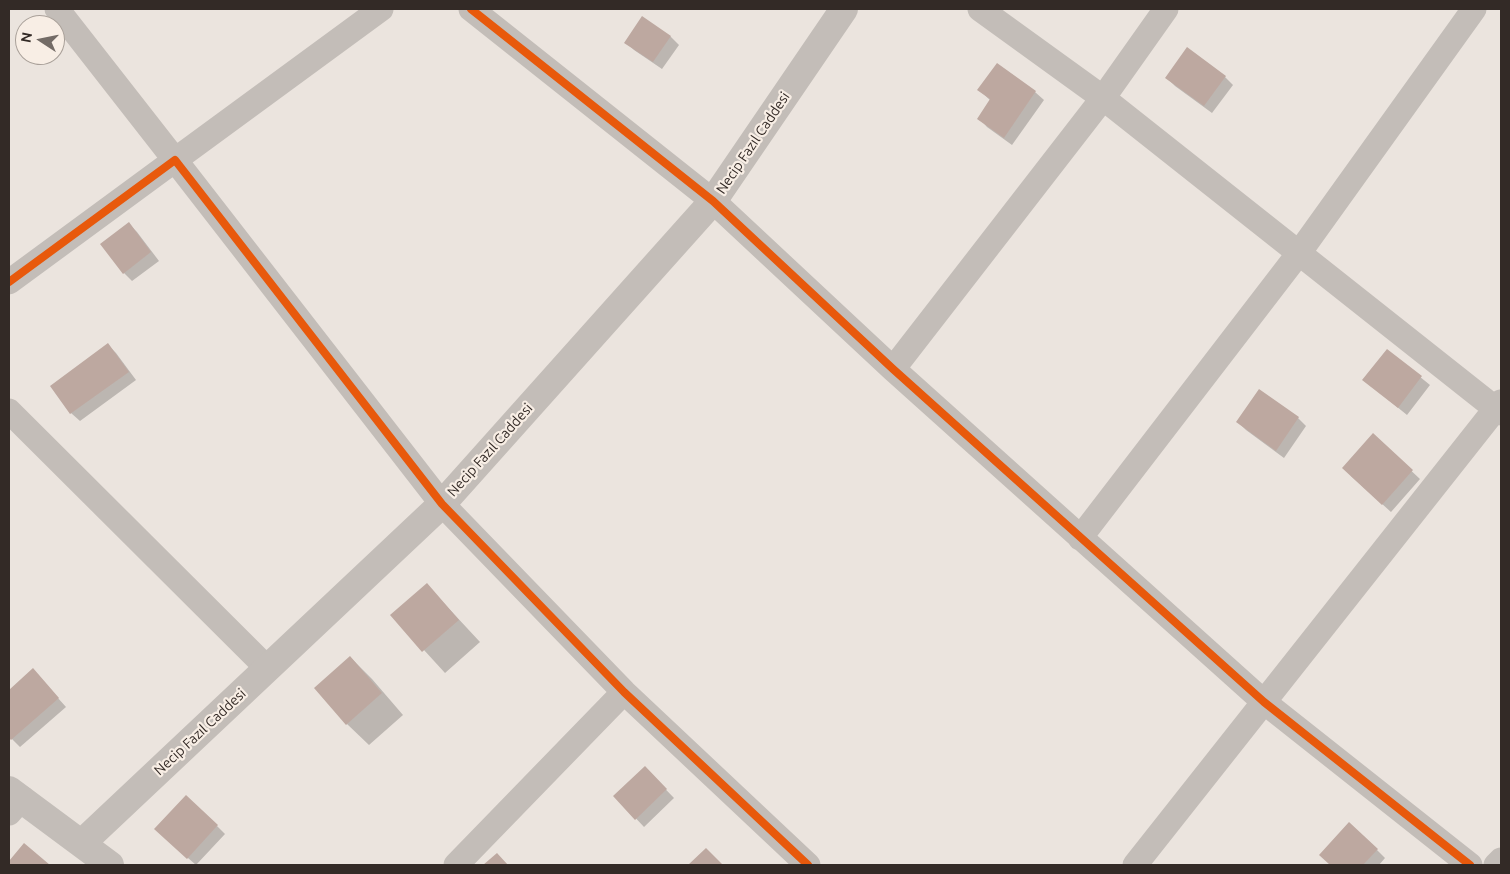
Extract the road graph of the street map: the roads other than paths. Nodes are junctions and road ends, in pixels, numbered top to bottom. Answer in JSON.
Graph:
{"nodes":[{"id":1,"x":57,"y":9,"type":"edge"},
{"id":2,"x":382,"y":9,"type":"edge"},
{"id":3,"x":471,"y":9,"type":"edge"},
{"id":4,"x":844,"y":9,"type":"edge"},
{"id":5,"x":980,"y":9,"type":"edge"},
{"id":6,"x":1166,"y":9,"type":"edge"},
{"id":7,"x":1474,"y":9,"type":"edge"},
{"id":8,"x":1103,"y":98,"type":"junction"},
{"id":9,"x":175,"y":160,"type":"junction"},
{"id":10,"x":713,"y":201,"type":"junction"},
{"id":11,"x":1299,"y":253,"type":"junction"},
{"id":12,"x":9,"y":282,"type":"edge"},
{"id":13,"x":892,"y":369,"type":"junction"},
{"id":14,"x":1499,"y":408,"type":"edge"},
{"id":15,"x":9,"y":411,"type":"edge"},
{"id":16,"x":442,"y":504,"type":"junction"},
{"id":17,"x":1080,"y":538,"type":"junction"},
{"id":18,"x":268,"y":668,"type":"junction"},
{"id":19,"x":624,"y":692,"type":"junction"},
{"id":20,"x":1264,"y":702,"type":"junction"},
{"id":21,"x":13,"y":800,"type":"edge"},
{"id":22,"x":82,"y":843,"type":"junction"},
{"id":23,"x":1501,"y":860,"type":"edge"},
{"id":24,"x":110,"y":865,"type":"edge"},
{"id":25,"x":456,"y":865,"type":"edge"},
{"id":26,"x":808,"y":865,"type":"edge"},
{"id":27,"x":1135,"y":865,"type":"edge"},
{"id":28,"x":1470,"y":865,"type":"edge"},
{"id":29,"x":1496,"y":865,"type":"edge"}],
"edges":[{"from":1,"to":9,"type":"street"},
{"from":2,"to":9,"type":"street"},
{"from":3,"to":10,"type":"street"},
{"from":4,"to":10,"type":"street","name":"Necip Fazıl Caddesi"},
{"from":5,"to":8,"type":"street"},
{"from":6,"to":8,"type":"street"},
{"from":7,"to":11,"type":"street"},
{"from":8,"to":11,"type":"street"},
{"from":8,"to":13,"type":"street"},
{"from":9,"to":12,"type":"street"},
{"from":9,"to":16,"type":"street"},
{"from":10,"to":13,"type":"street"},
{"from":10,"to":16,"type":"street","name":"Necip Fazıl Caddesi"},
{"from":11,"to":14,"type":"street"},
{"from":11,"to":17,"type":"street"},
{"from":13,"to":17,"type":"street"},
{"from":14,"to":20,"type":"street"},
{"from":15,"to":18,"type":"street"},
{"from":16,"to":18,"type":"street","name":"Necip Fazıl Caddesi"},
{"from":16,"to":19,"type":"street"},
{"from":17,"to":20,"type":"street"},
{"from":18,"to":22,"type":"street","name":"Necip Fazıl Caddesi"},
{"from":19,"to":25,"type":"street"},
{"from":19,"to":26,"type":"street"},
{"from":20,"to":27,"type":"street"},
{"from":20,"to":28,"type":"street"},
{"from":21,"to":22,"type":"street"},
{"from":22,"to":24,"type":"street"},
{"from":23,"to":29,"type":"street"}]}
